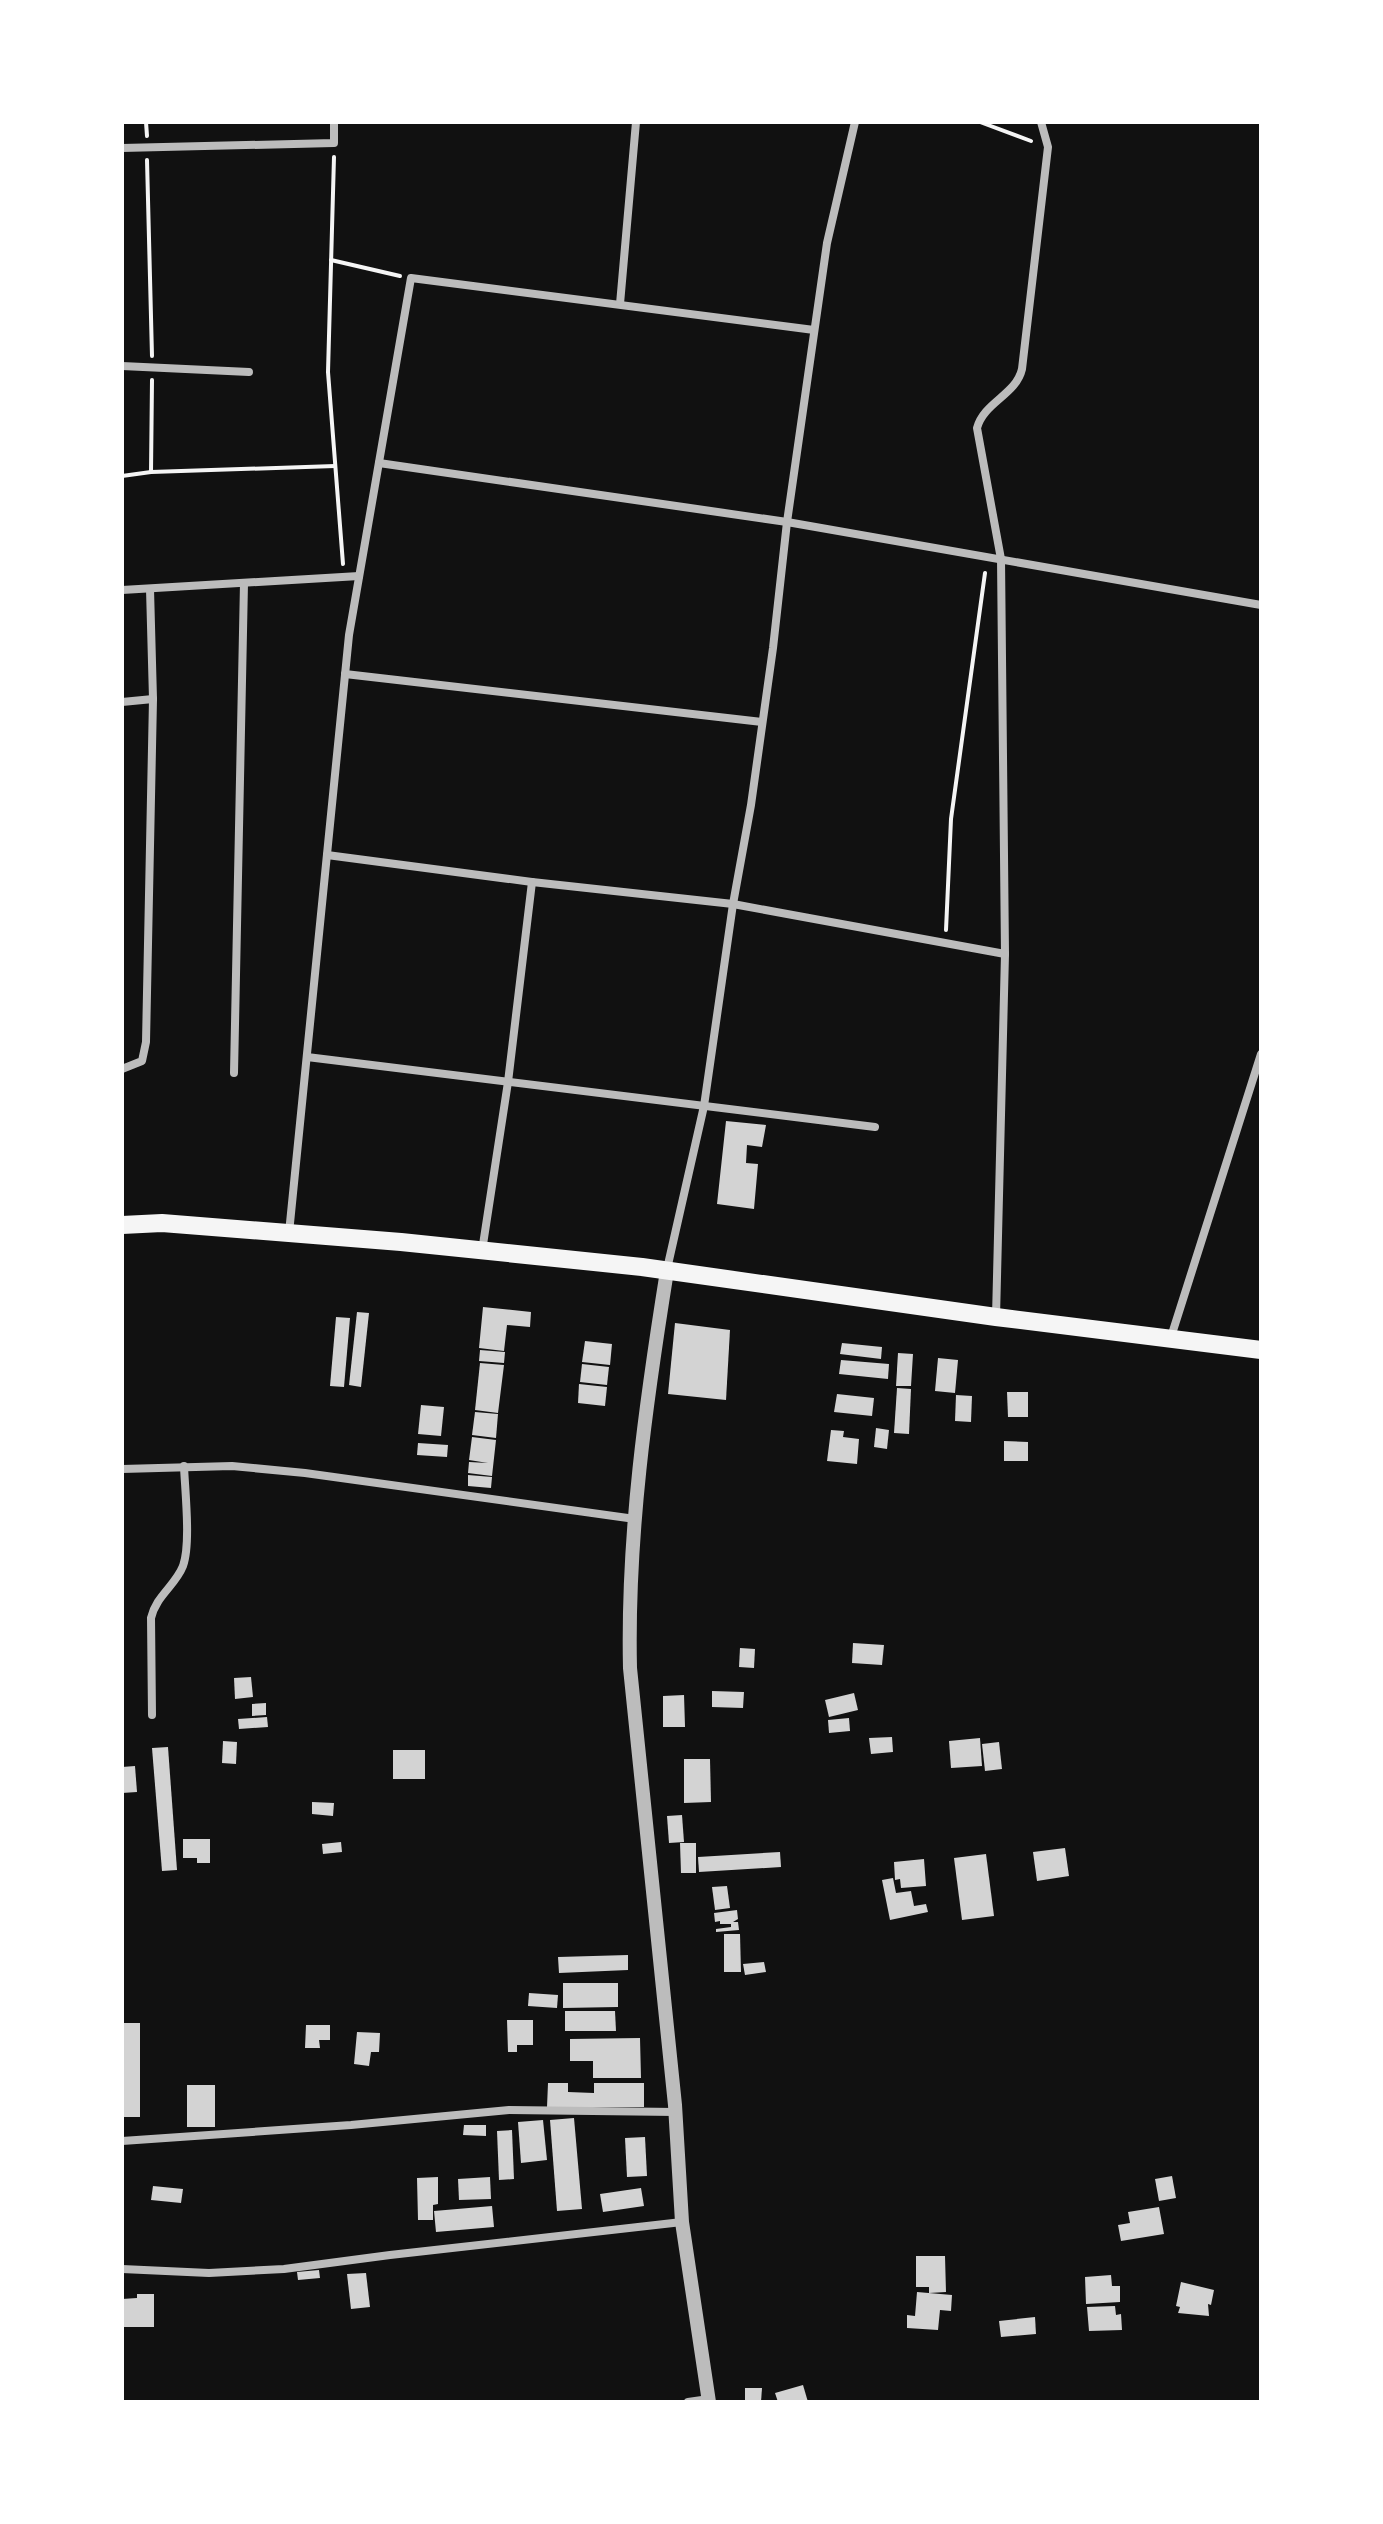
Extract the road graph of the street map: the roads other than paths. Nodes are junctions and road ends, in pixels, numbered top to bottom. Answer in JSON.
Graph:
{"nodes":[{"id":1,"x":334,"y":122,"type":"edge"},
{"id":2,"x":636,"y":122,"type":"edge"},
{"id":3,"x":855,"y":122,"type":"edge"},
{"id":4,"x":1041,"y":122,"type":"edge"},
{"id":5,"x":122,"y":148,"type":"edge"},
{"id":6,"x":620,"y":304,"type":"junction"},
{"id":7,"x":814,"y":330,"type":"junction"},
{"id":8,"x":122,"y":366,"type":"edge"},
{"id":9,"x":249,"y":372,"type":"dead end"},
{"id":10,"x":379,"y":463,"type":"junction"},
{"id":11,"x":787,"y":522,"type":"junction"},
{"id":12,"x":1001,"y":559,"type":"junction"},
{"id":13,"x":359,"y":576,"type":"junction"},
{"id":14,"x":244,"y":583,"type":"junction"},
{"id":15,"x":150,"y":589,"type":"junction"},
{"id":16,"x":122,"y":590,"type":"edge"},
{"id":17,"x":1261,"y":605,"type":"edge"},
{"id":18,"x":345,"y":674,"type":"junction"},
{"id":19,"x":153,"y":699,"type":"junction"},
{"id":20,"x":122,"y":702,"type":"edge"},
{"id":21,"x":762,"y":722,"type":"junction"},
{"id":22,"x":327,"y":855,"type":"junction"},
{"id":23,"x":532,"y":882,"type":"junction"},
{"id":24,"x":733,"y":904,"type":"junction"},
{"id":25,"x":1005,"y":954,"type":"junction"},
{"id":26,"x":1261,"y":1054,"type":"edge"},
{"id":27,"x":307,"y":1057,"type":"junction"},
{"id":28,"x":122,"y":1069,"type":"edge"},
{"id":29,"x":234,"y":1073,"type":"dead end"},
{"id":30,"x":508,"y":1082,"type":"junction"},
{"id":31,"x":704,"y":1106,"type":"junction"},
{"id":32,"x":875,"y":1127,"type":"dead end"},
{"id":33,"x":122,"y":1225,"type":"edge"},
{"id":34,"x":289,"y":1233,"type":"junction"},
{"id":35,"x":482,"y":1252,"type":"junction"},
{"id":36,"x":667,"y":1271,"type":"junction"},
{"id":37,"x":996,"y":1317,"type":"junction"},
{"id":38,"x":1171,"y":1337,"type":"junction"},
{"id":39,"x":1261,"y":1350,"type":"edge"},
{"id":40,"x":184,"y":1466,"type":"junction"},
{"id":41,"x":122,"y":1469,"type":"edge"},
{"id":42,"x":636,"y":1519,"type":"junction"},
{"id":43,"x":152,"y":1715,"type":"dead end"},
{"id":44,"x":676,"y":2112,"type":"junction"},
{"id":45,"x":122,"y":2141,"type":"edge"},
{"id":46,"x":682,"y":2222,"type":"junction"},
{"id":47,"x":122,"y":2269,"type":"edge"},
{"id":48,"x":709,"y":2400,"type":"edge"},
{"id":49,"x":688,"y":2402,"type":"edge"}],
"edges":[{"from":1,"to":5,"type":"street"},
{"from":2,"to":6,"type":"street"},
{"from":3,"to":7,"type":"street"},
{"from":4,"to":12,"type":"street"},
{"from":6,"to":7,"type":"street"},
{"from":6,"to":10,"type":"street"},
{"from":7,"to":11,"type":"street"},
{"from":8,"to":9,"type":"street"},
{"from":10,"to":11,"type":"street"},
{"from":10,"to":13,"type":"street"},
{"from":11,"to":12,"type":"street"},
{"from":11,"to":21,"type":"street"},
{"from":12,"to":17,"type":"street"},
{"from":12,"to":25,"type":"street"},
{"from":13,"to":14,"type":"street"},
{"from":13,"to":18,"type":"street"},
{"from":14,"to":15,"type":"street"},
{"from":14,"to":29,"type":"street"},
{"from":15,"to":16,"type":"street"},
{"from":15,"to":19,"type":"street"},
{"from":18,"to":21,"type":"street"},
{"from":18,"to":22,"type":"street"},
{"from":19,"to":20,"type":"street"},
{"from":19,"to":28,"type":"street"},
{"from":21,"to":24,"type":"street"},
{"from":22,"to":23,"type":"street"},
{"from":22,"to":27,"type":"street"},
{"from":23,"to":24,"type":"street"},
{"from":23,"to":30,"type":"street"},
{"from":24,"to":25,"type":"street"},
{"from":24,"to":31,"type":"street"},
{"from":25,"to":37,"type":"street"},
{"from":26,"to":38,"type":"street"},
{"from":27,"to":30,"type":"street"},
{"from":27,"to":34,"type":"street"},
{"from":30,"to":31,"type":"street"},
{"from":30,"to":35,"type":"street"},
{"from":31,"to":32,"type":"street"},
{"from":31,"to":36,"type":"street"},
{"from":33,"to":34,"type":"highway"},
{"from":34,"to":35,"type":"highway"},
{"from":35,"to":36,"type":"highway"},
{"from":36,"to":37,"type":"highway"},
{"from":36,"to":42,"type":"street"},
{"from":37,"to":38,"type":"highway"},
{"from":38,"to":39,"type":"highway"},
{"from":40,"to":41,"type":"street"},
{"from":40,"to":42,"type":"street"},
{"from":40,"to":43,"type":"street"},
{"from":42,"to":44,"type":"street"},
{"from":44,"to":45,"type":"street"},
{"from":44,"to":46,"type":"street"},
{"from":46,"to":47,"type":"street"},
{"from":46,"to":48,"type":"street"},
{"from":48,"to":49,"type":"street"}]}
